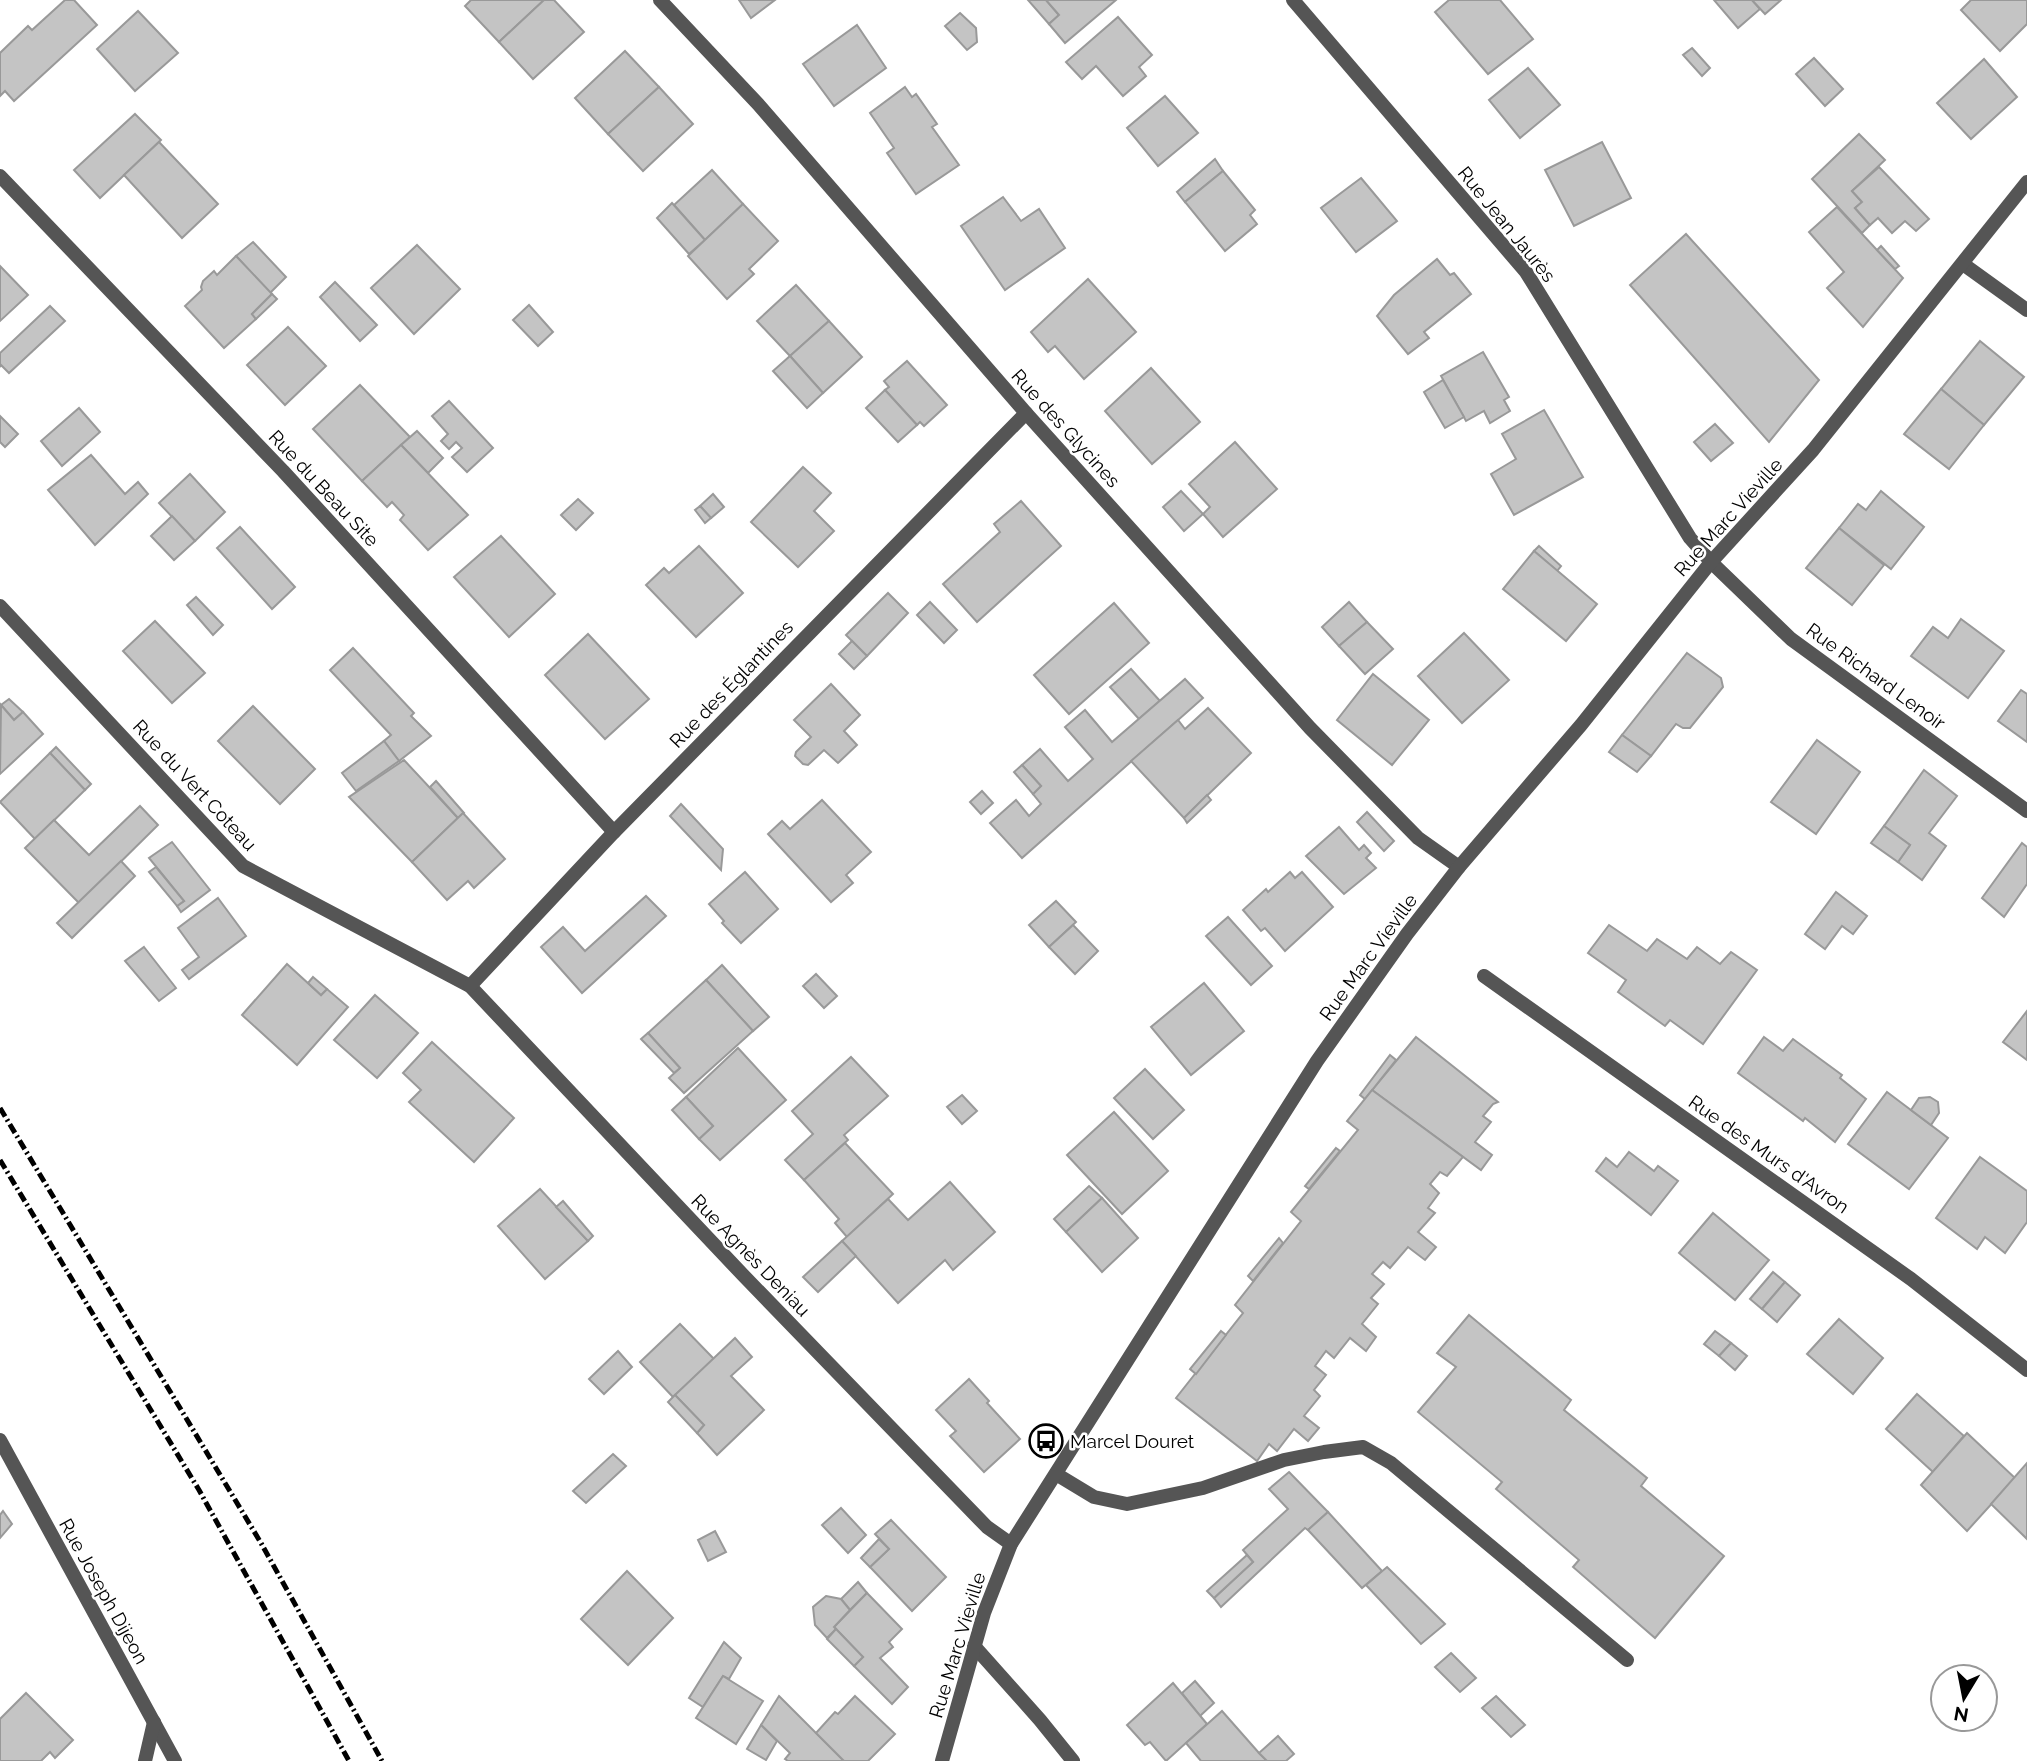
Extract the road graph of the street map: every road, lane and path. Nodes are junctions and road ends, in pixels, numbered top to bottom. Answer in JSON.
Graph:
{"nodes":[{"id":1,"x":660,"y":0,"type":"edge"},
{"id":2,"x":1293,"y":0,"type":"edge"},
{"id":3,"x":0,"y":176,"type":"edge"},
{"id":4,"x":2027,"y":182,"type":"edge"},
{"id":5,"x":1964,"y":264,"type":"junction"},
{"id":6,"x":2027,"y":310,"type":"edge"},
{"id":7,"x":1026,"y":413,"type":"junction"},
{"id":8,"x":1711,"y":562,"type":"junction"},
{"id":9,"x":0,"y":606,"type":"edge"},
{"id":10,"x":2027,"y":811,"type":"edge"},
{"id":11,"x":614,"y":832,"type":"junction"},
{"id":12,"x":1458,"y":867,"type":"junction"},
{"id":13,"x":1484,"y":976,"type":"dead end"},
{"id":14,"x":470,"y":986,"type":"junction"},
{"id":15,"x":2027,"y":1370,"type":"edge"},
{"id":16,"x":0,"y":1440,"type":"edge"},
{"id":17,"x":1056,"y":1474,"type":"junction"},
{"id":18,"x":1011,"y":1544,"type":"junction"},
{"id":19,"x":974,"y":1646,"type":"junction"},
{"id":20,"x":1627,"y":1660,"type":"dead end"},
{"id":21,"x":154,"y":1722,"type":"junction"},
{"id":22,"x":173,"y":1757,"type":"edge"},
{"id":23,"x":145,"y":1761,"type":"edge"},
{"id":24,"x":942,"y":1761,"type":"edge"},
{"id":25,"x":1073,"y":1761,"type":"edge"}],
"edges":[{"from":1,"to":7,"type":"street","name":"Rue des Glycines"},
{"from":2,"to":8,"type":"street","name":"Rue Jean Jaurès"},
{"from":3,"to":11,"type":"street","name":"Rue du Beau Site"},
{"from":4,"to":5,"type":"street","name":"Rue Marc Vieville"},
{"from":5,"to":6,"type":"street"},
{"from":5,"to":8,"type":"street","name":"Rue Marc Vieville"},
{"from":7,"to":11,"type":"street","name":"Rue des Églantines"},
{"from":7,"to":12,"type":"street","name":"Rue des Glycines"},
{"from":8,"to":10,"type":"street","name":"Rue Richard Lenoir"},
{"from":8,"to":12,"type":"street","name":"Rue Marc Vieville"},
{"from":9,"to":14,"type":"street","name":"Rue du Vert Coteau"},
{"from":11,"to":14,"type":"street","name":"Rue des Églantines"},
{"from":12,"to":17,"type":"street","name":"Rue Marc Vieville"},
{"from":13,"to":15,"type":"street","name":"Rue des Murs d'Avron"},
{"from":14,"to":18,"type":"street","name":"Rue Agnès Deniau"},
{"from":16,"to":21,"type":"street","name":"Rue Joseph Dijeon"},
{"from":17,"to":18,"type":"street","name":"Rue Marc Vieville"},
{"from":17,"to":20,"type":"street"},
{"from":18,"to":19,"type":"street","name":"Rue Marc Vieville"},
{"from":19,"to":24,"type":"street","name":"Rue Marc Vieville"},
{"from":19,"to":25,"type":"street"},
{"from":21,"to":22,"type":"street","name":"Rue Joseph Dijeon"},
{"from":21,"to":23,"type":"street"}]}
